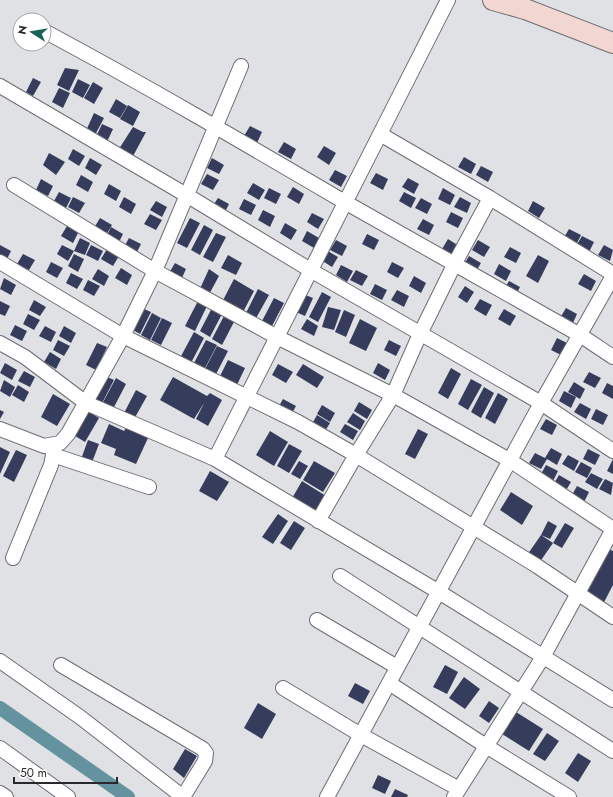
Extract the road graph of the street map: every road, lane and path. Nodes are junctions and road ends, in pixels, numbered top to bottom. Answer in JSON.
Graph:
{"nodes":[{"id":1,"x":448,"y":0,"type":"edge"},
{"id":2,"x":493,"y":0,"type":"edge"},
{"id":3,"x":527,"y":5,"type":"edge"},
{"id":4,"x":52,"y":35,"type":"edge"},
{"id":5,"x":613,"y":43,"type":"edge"},
{"id":6,"x":241,"y":66,"type":"dead end"},
{"id":7,"x":0,"y":86,"type":"edge"},
{"id":8,"x":216,"y":127,"type":"junction"},
{"id":9,"x":380,"y":134,"type":"junction"},
{"id":10,"x":14,"y":185,"type":"dead end"},
{"id":11,"x":188,"y":196,"type":"junction"},
{"id":12,"x":490,"y":198,"type":"junction"},
{"id":13,"x":344,"y":202,"type":"junction"},
{"id":14,"x":0,"y":262,"type":"edge"},
{"id":15,"x":455,"y":263,"type":"junction"},
{"id":16,"x":155,"y":271,"type":"junction"},
{"id":17,"x":312,"y":271,"type":"junction"},
{"id":18,"x":613,"y":275,"type":"edge"},
{"id":19,"x":420,"y":334,"type":"junction"},
{"id":20,"x":580,"y":335,"type":"junction"},
{"id":21,"x":124,"y":336,"type":"junction"},
{"id":22,"x":277,"y":337,"type":"junction"},
{"id":23,"x":0,"y":343,"type":"edge"},
{"id":24,"x":613,"y":357,"type":"edge"},
{"id":25,"x":393,"y":396,"type":"junction"},
{"id":26,"x":246,"y":398,"type":"junction"},
{"id":27,"x":86,"y":402,"type":"junction"},
{"id":28,"x":541,"y":403,"type":"junction"},
{"id":29,"x":0,"y":428,"type":"edge"},
{"id":30,"x":613,"y":450,"type":"edge"},
{"id":31,"x":52,"y":451,"type":"junction"},
{"id":32,"x":356,"y":455,"type":"junction"},
{"id":33,"x":215,"y":458,"type":"junction"},
{"id":34,"x":510,"y":461,"type":"junction"},
{"id":35,"x":149,"y":487,"type":"dead end"},
{"id":36,"x":318,"y":521,"type":"junction"},
{"id":37,"x":474,"y":526,"type":"junction"},
{"id":38,"x":613,"y":529,"type":"edge"},
{"id":39,"x":13,"y":558,"type":"dead end"},
{"id":40,"x":340,"y":576,"type":"dead end"},
{"id":41,"x":439,"y":592,"type":"junction"},
{"id":42,"x":577,"y":593,"type":"junction"},
{"id":43,"x":613,"y":617,"type":"edge"},
{"id":44,"x":317,"y":620,"type":"dead end"},
{"id":45,"x":419,"y":626,"type":"junction"},
{"id":46,"x":543,"y":657,"type":"junction"},
{"id":47,"x":0,"y":661,"type":"edge"},
{"id":48,"x":61,"y":665,"type":"dead end"},
{"id":49,"x":397,"y":667,"type":"junction"},
{"id":50,"x":389,"y":683,"type":"junction"},
{"id":51,"x":282,"y":688,"type":"dead end"},
{"id":52,"x":520,"y":692,"type":"junction"},
{"id":53,"x":613,"y":700,"type":"edge"},
{"id":54,"x":361,"y":735,"type":"junction"},
{"id":55,"x":486,"y":746,"type":"junction"},
{"id":56,"x":0,"y":748,"type":"edge"},
{"id":57,"x":613,"y":751,"type":"edge"},
{"id":58,"x":0,"y":793,"type":"edge"},
{"id":59,"x":456,"y":793,"type":"edge"},
{"id":60,"x":6,"y":797,"type":"edge"},
{"id":61,"x":68,"y":797,"type":"edge"},
{"id":62,"x":183,"y":797,"type":"edge"},
{"id":63,"x":327,"y":797,"type":"edge"},
{"id":64,"x":569,"y":797,"type":"edge"}],
"edges":[{"from":1,"to":9,"type":"street"},
{"from":2,"to":3,"type":"main road"},
{"from":3,"to":5,"type":"main road"},
{"from":4,"to":8,"type":"street"},
{"from":6,"to":8,"type":"street"},
{"from":7,"to":11,"type":"street"},
{"from":8,"to":11,"type":"street"},
{"from":8,"to":13,"type":"street"},
{"from":9,"to":12,"type":"street"},
{"from":9,"to":13,"type":"street"},
{"from":10,"to":16,"type":"street"},
{"from":11,"to":16,"type":"street"},
{"from":11,"to":17,"type":"street"},
{"from":12,"to":15,"type":"street"},
{"from":12,"to":18,"type":"street"},
{"from":13,"to":15,"type":"street"},
{"from":13,"to":17,"type":"street"},
{"from":14,"to":21,"type":"street"},
{"from":15,"to":19,"type":"street"},
{"from":15,"to":20,"type":"street"},
{"from":16,"to":21,"type":"street"},
{"from":16,"to":22,"type":"street"},
{"from":17,"to":19,"type":"street"},
{"from":17,"to":22,"type":"street"},
{"from":18,"to":20,"type":"street"},
{"from":19,"to":25,"type":"street"},
{"from":19,"to":28,"type":"street"},
{"from":20,"to":24,"type":"street"},
{"from":20,"to":28,"type":"street"},
{"from":21,"to":26,"type":"street"},
{"from":21,"to":27,"type":"street"},
{"from":22,"to":25,"type":"street"},
{"from":22,"to":26,"type":"street"},
{"from":23,"to":27,"type":"street"},
{"from":25,"to":32,"type":"street"},
{"from":25,"to":34,"type":"street"},
{"from":26,"to":32,"type":"street"},
{"from":26,"to":33,"type":"street"},
{"from":27,"to":31,"type":"street"},
{"from":27,"to":33,"type":"street"},
{"from":28,"to":30,"type":"street"},
{"from":28,"to":34,"type":"street"},
{"from":29,"to":31,"type":"street"},
{"from":31,"to":35,"type":"street"},
{"from":31,"to":39,"type":"street"},
{"from":32,"to":36,"type":"street"},
{"from":32,"to":37,"type":"street"},
{"from":33,"to":36,"type":"street"},
{"from":34,"to":37,"type":"street"},
{"from":34,"to":38,"type":"street"},
{"from":36,"to":41,"type":"street"},
{"from":37,"to":41,"type":"street"},
{"from":37,"to":42,"type":"street"},
{"from":38,"to":42,"type":"street"},
{"from":40,"to":45,"type":"street"},
{"from":41,"to":45,"type":"street"},
{"from":41,"to":46,"type":"street"},
{"from":42,"to":43,"type":"street"},
{"from":42,"to":46,"type":"street"},
{"from":44,"to":49,"type":"street"},
{"from":45,"to":49,"type":"street"},
{"from":45,"to":52,"type":"street"},
{"from":46,"to":52,"type":"street"},
{"from":46,"to":53,"type":"street"},
{"from":47,"to":62,"type":"street"},
{"from":48,"to":62,"type":"street"},
{"from":49,"to":50,"type":"street"},
{"from":50,"to":54,"type":"street"},
{"from":50,"to":55,"type":"street"},
{"from":51,"to":54,"type":"street"},
{"from":52,"to":55,"type":"street"},
{"from":52,"to":57,"type":"street"},
{"from":54,"to":59,"type":"street"},
{"from":54,"to":63,"type":"street"},
{"from":55,"to":59,"type":"street"},
{"from":55,"to":64,"type":"street"},
{"from":56,"to":61,"type":"street"},
{"from":58,"to":60,"type":"street"}]}
